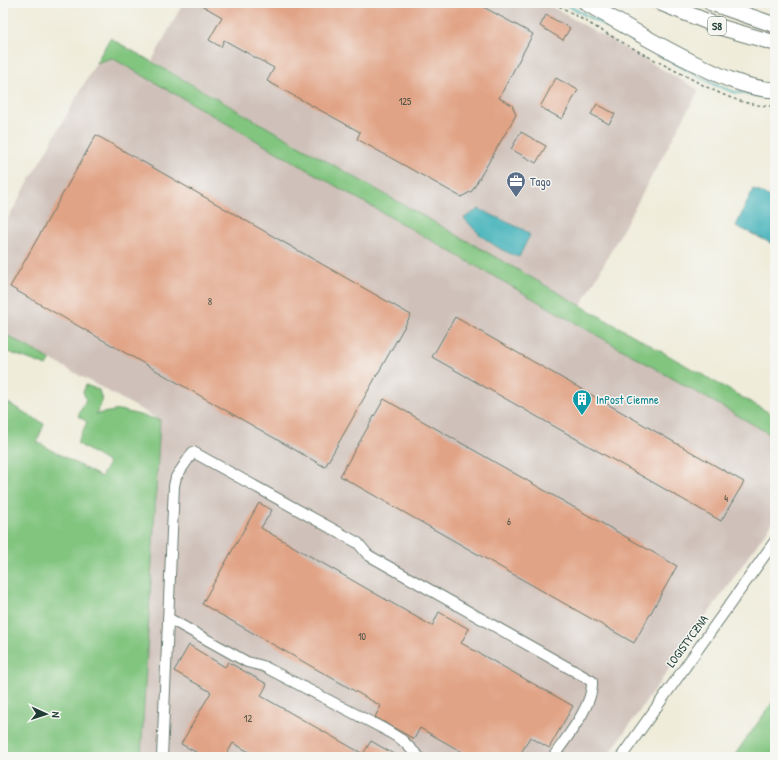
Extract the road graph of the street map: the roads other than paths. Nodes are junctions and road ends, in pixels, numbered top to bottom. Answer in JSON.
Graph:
{"nodes":[{"id":1,"x":586,"y":3,"type":"edge"},
{"id":2,"x":661,"y":3,"type":"edge"},
{"id":3,"x":711,"y":3,"type":"edge"},
{"id":4,"x":775,"y":25,"type":"edge"},
{"id":5,"x":775,"y":43,"type":"edge"},
{"id":6,"x":775,"y":90,"type":"edge"},
{"id":7,"x":775,"y":541,"type":"edge"},
{"id":8,"x":168,"y":618,"type":"junction"},
{"id":9,"x":162,"y":757,"type":"edge"},
{"id":10,"x":419,"y":757,"type":"edge"},
{"id":11,"x":553,"y":757,"type":"edge"},
{"id":12,"x":621,"y":757,"type":"edge"}],
"edges":[{"from":1,"to":6,"type":"highway"},
{"from":2,"to":5,"type":"highway","number":"S8"},
{"from":3,"to":4,"type":"highway","number":"S8"},
{"from":7,"to":12,"type":"street","name":"LOGISTYCZNA"},
{"from":8,"to":9,"type":"street"},
{"from":8,"to":10,"type":"street"},
{"from":8,"to":11,"type":"street"}]}
